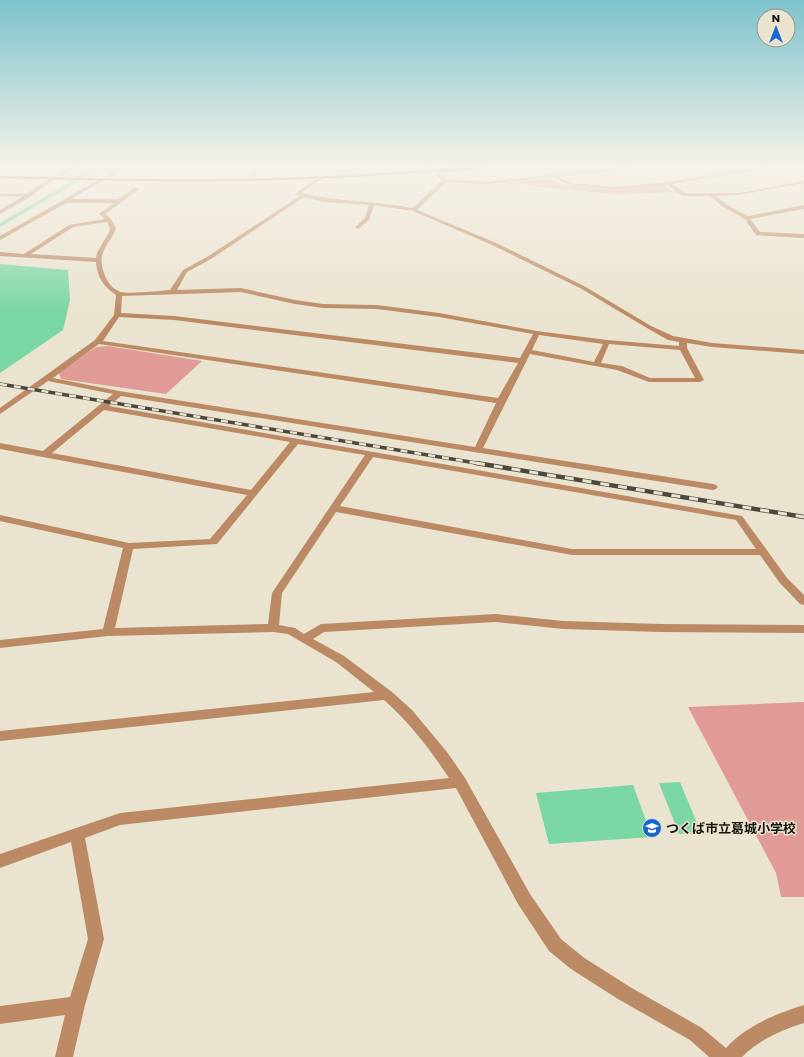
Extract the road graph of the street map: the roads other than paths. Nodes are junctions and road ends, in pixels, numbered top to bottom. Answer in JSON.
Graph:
{"nodes":[{"id":1,"x":40,"y":215,"type":"edge"},
{"id":2,"x":104,"y":215,"type":"edge"},
{"id":3,"x":274,"y":215,"type":"edge"},
{"id":4,"x":368,"y":215,"type":"edge"},
{"id":5,"x":427,"y":215,"type":"edge"},
{"id":6,"x":742,"y":215,"type":"edge"},
{"id":7,"x":761,"y":215,"type":"edge"},
{"id":8,"x":747,"y":218,"type":"junction"},
{"id":9,"x":109,"y":220,"type":"junction"},
{"id":10,"x":358,"y":227,"type":"dead end"},
{"id":11,"x":804,"y":236,"type":"edge"},
{"id":12,"x":0,"y":238,"type":"edge"},
{"id":13,"x":0,"y":254,"type":"edge"},
{"id":14,"x":24,"y":256,"type":"junction"},
{"id":15,"x":99,"y":260,"type":"junction"},
{"id":16,"x":172,"y":293,"type":"junction"},
{"id":17,"x":119,"y":294,"type":"junction"},
{"id":18,"x":117,"y":315,"type":"junction"},
{"id":19,"x":537,"y":333,"type":"junction"},
{"id":20,"x":98,"y":342,"type":"junction"},
{"id":21,"x":607,"y":342,"type":"junction"},
{"id":22,"x":683,"y":344,"type":"junction"},
{"id":23,"x":527,"y":351,"type":"junction"},
{"id":24,"x":804,"y":352,"type":"edge"},
{"id":25,"x":522,"y":361,"type":"junction"},
{"id":26,"x":596,"y":365,"type":"junction"},
{"id":27,"x":47,"y":379,"type":"junction"},
{"id":28,"x":119,"y":393,"type":"junction"},
{"id":29,"x":501,"y":401,"type":"junction"},
{"id":30,"x":102,"y":408,"type":"junction"},
{"id":31,"x":0,"y":412,"type":"edge"},
{"id":32,"x":296,"y":441,"type":"junction"},
{"id":33,"x":0,"y":446,"type":"edge"},
{"id":34,"x":478,"y":449,"type":"junction"},
{"id":35,"x":370,"y":454,"type":"junction"},
{"id":36,"x":44,"y":455,"type":"junction"},
{"id":37,"x":713,"y":487,"type":"dead end"},
{"id":38,"x":253,"y":493,"type":"junction"},
{"id":39,"x":333,"y":508,"type":"junction"},
{"id":40,"x":1,"y":520,"type":"edge"},
{"id":41,"x":129,"y":546,"type":"junction"},
{"id":42,"x":763,"y":552,"type":"junction"},
{"id":43,"x":804,"y":601,"type":"edge"},
{"id":44,"x":273,"y":628,"type":"junction"},
{"id":45,"x":804,"y":629,"type":"edge"},
{"id":46,"x":108,"y":632,"type":"junction"},
{"id":47,"x":306,"y":638,"type":"junction"},
{"id":48,"x":0,"y":644,"type":"edge"},
{"id":49,"x":388,"y":695,"type":"junction"},
{"id":50,"x":0,"y":736,"type":"edge"},
{"id":51,"x":460,"y":782,"type":"junction"},
{"id":52,"x":77,"y":835,"type":"junction"},
{"id":53,"x":0,"y":861,"type":"edge"},
{"id":54,"x":76,"y":1004,"type":"junction"},
{"id":55,"x":804,"y":1014,"type":"edge"},
{"id":56,"x":0,"y":1015,"type":"edge"},
{"id":57,"x":64,"y":1057,"type":"edge"},
{"id":58,"x":722,"y":1057,"type":"edge"},
{"id":59,"x":730,"y":1057,"type":"edge"}],
"edges":[{"from":1,"to":12,"type":"street"},
{"from":2,"to":9,"type":"street"},
{"from":3,"to":16,"type":"street"},
{"from":4,"to":10,"type":"street"},
{"from":5,"to":22,"type":"street"},
{"from":6,"to":8,"type":"street"},
{"from":7,"to":8,"type":"street"},
{"from":8,"to":11,"type":"street"},
{"from":9,"to":14,"type":"street"},
{"from":9,"to":15,"type":"street"},
{"from":13,"to":14,"type":"street"},
{"from":14,"to":15,"type":"street"},
{"from":15,"to":17,"type":"street"},
{"from":16,"to":17,"type":"street"},
{"from":16,"to":19,"type":"street"},
{"from":17,"to":18,"type":"street"},
{"from":18,"to":20,"type":"street"},
{"from":18,"to":25,"type":"street"},
{"from":19,"to":21,"type":"street"},
{"from":19,"to":23,"type":"street"},
{"from":20,"to":27,"type":"street"},
{"from":20,"to":29,"type":"street"},
{"from":21,"to":22,"type":"street"},
{"from":21,"to":26,"type":"street"},
{"from":22,"to":24,"type":"street"},
{"from":22,"to":26,"type":"street"},
{"from":23,"to":25,"type":"street"},
{"from":23,"to":26,"type":"street"},
{"from":25,"to":29,"type":"street"},
{"from":27,"to":28,"type":"street"},
{"from":27,"to":31,"type":"street"},
{"from":28,"to":30,"type":"street"},
{"from":28,"to":34,"type":"street"},
{"from":29,"to":34,"type":"street"},
{"from":30,"to":32,"type":"street"},
{"from":30,"to":36,"type":"street"},
{"from":32,"to":35,"type":"street"},
{"from":32,"to":38,"type":"street"},
{"from":33,"to":36,"type":"street"},
{"from":34,"to":37,"type":"street"},
{"from":35,"to":39,"type":"street"},
{"from":35,"to":42,"type":"street"},
{"from":36,"to":38,"type":"street"},
{"from":38,"to":41,"type":"street"},
{"from":39,"to":42,"type":"street"},
{"from":39,"to":44,"type":"street"},
{"from":40,"to":41,"type":"street"},
{"from":41,"to":46,"type":"street"},
{"from":42,"to":43,"type":"street"},
{"from":44,"to":46,"type":"street"},
{"from":44,"to":47,"type":"street"},
{"from":45,"to":47,"type":"street"},
{"from":46,"to":48,"type":"street"},
{"from":47,"to":49,"type":"street"},
{"from":49,"to":50,"type":"street"},
{"from":49,"to":51,"type":"street"},
{"from":51,"to":52,"type":"street"},
{"from":51,"to":58,"type":"street"},
{"from":52,"to":53,"type":"street"},
{"from":52,"to":54,"type":"street"},
{"from":54,"to":56,"type":"street"},
{"from":54,"to":57,"type":"street"},
{"from":55,"to":59,"type":"street"}]}
